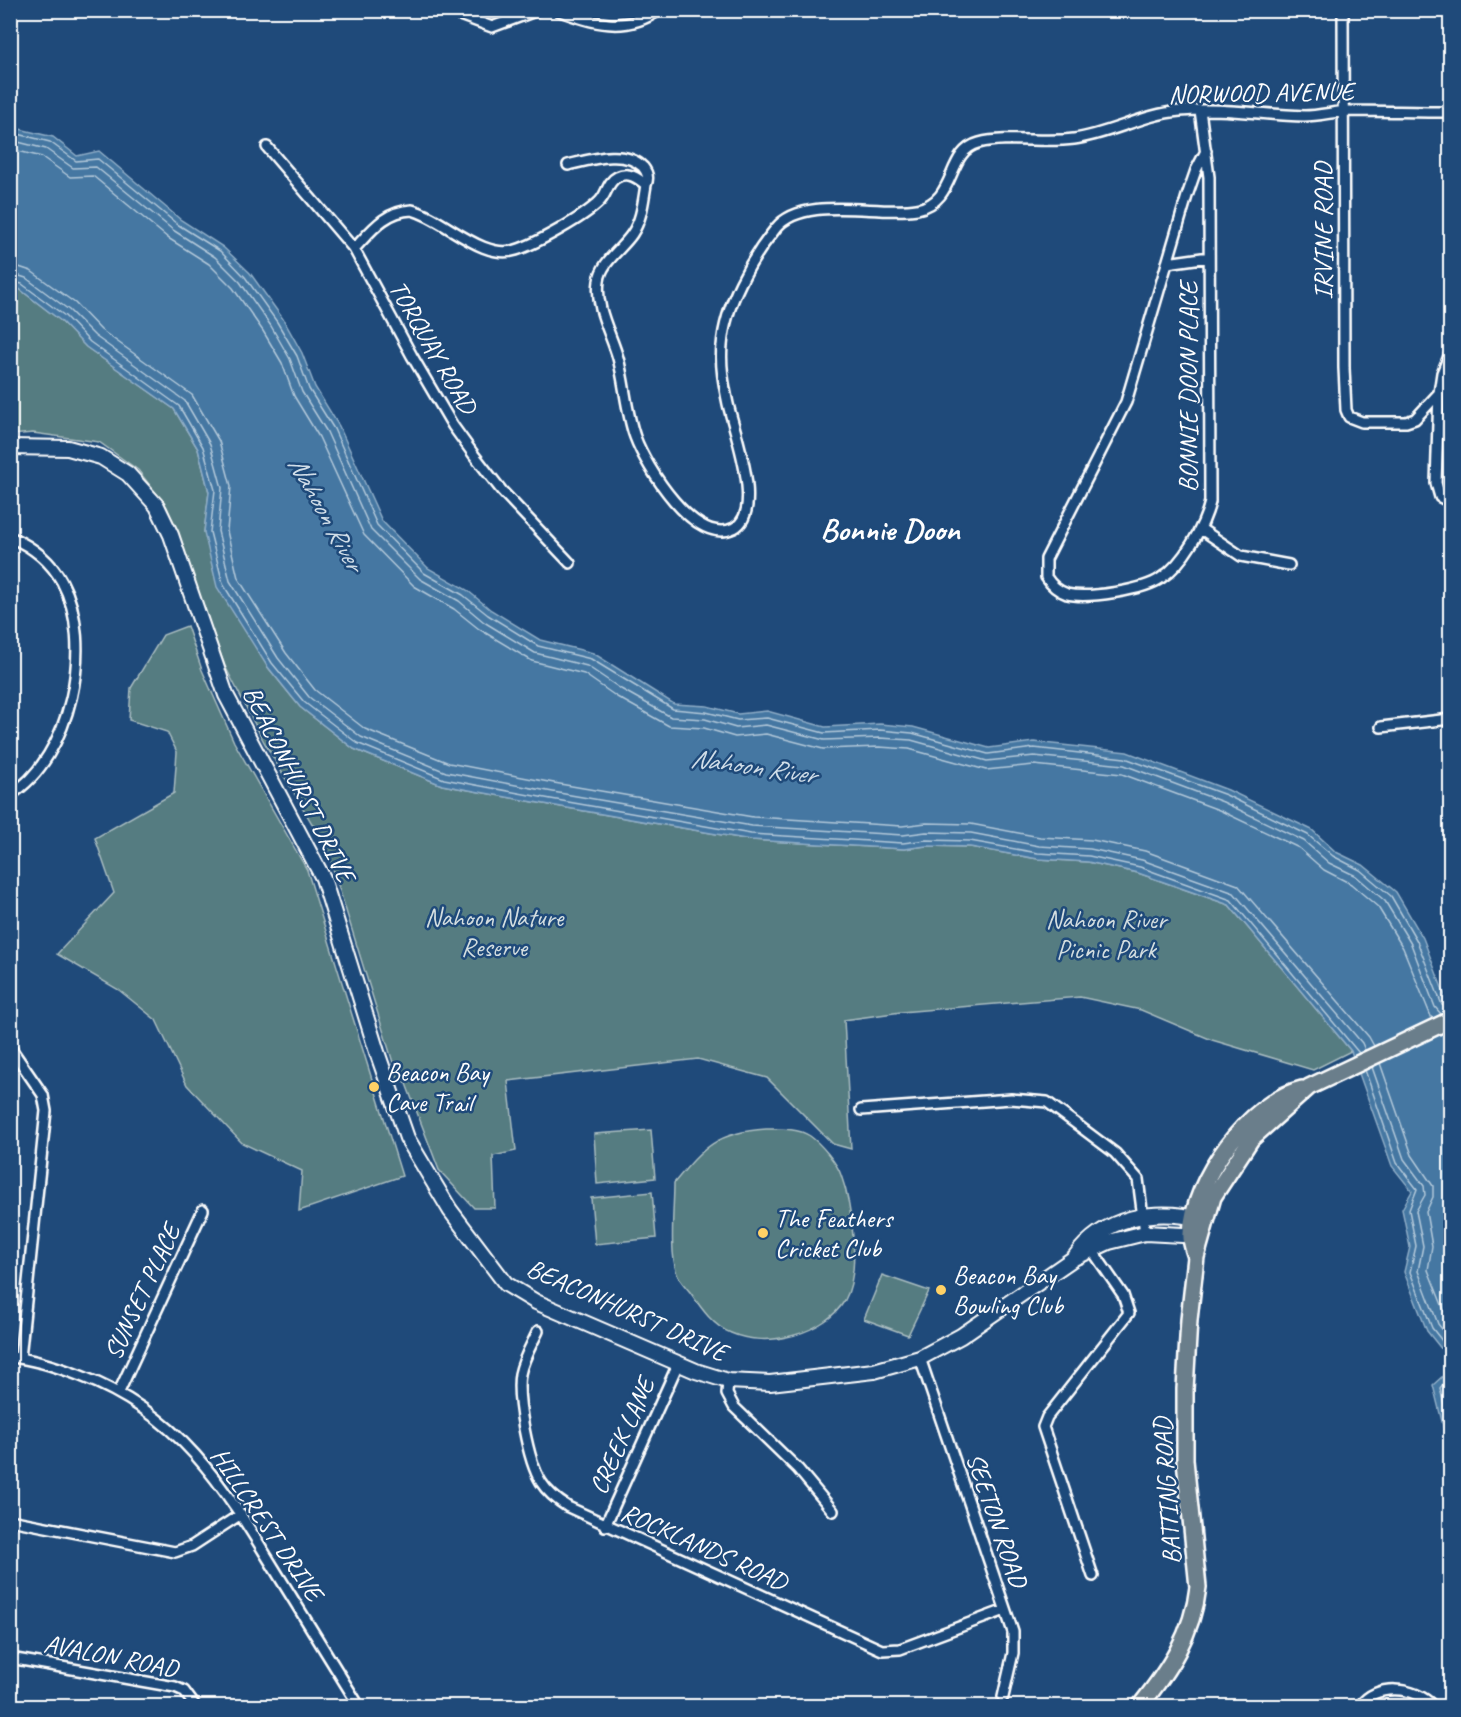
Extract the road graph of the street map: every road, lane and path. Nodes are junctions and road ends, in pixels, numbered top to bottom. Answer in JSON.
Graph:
{"nodes":[{"id":1,"x":446,"y":10,"type":"edge"},
{"id":2,"x":538,"y":10,"type":"edge"},
{"id":3,"x":557,"y":10,"type":"edge"},
{"id":4,"x":658,"y":10,"type":"edge"},
{"id":5,"x":1343,"y":10,"type":"edge"},
{"id":6,"x":1200,"y":110,"type":"junction"},
{"id":7,"x":1343,"y":111,"type":"junction"},
{"id":8,"x":1450,"y":112,"type":"edge"},
{"id":9,"x":267,"y":147,"type":"dead end"},
{"id":10,"x":1206,"y":151,"type":"junction"},
{"id":11,"x":568,"y":165,"type":"dead end"},
{"id":12,"x":646,"y":185,"type":"junction"},
{"id":13,"x":354,"y":249,"type":"junction"},
{"id":14,"x":1209,"y":257,"type":"junction"},
{"id":15,"x":1167,"y":263,"type":"junction"},
{"id":16,"x":1450,"y":354,"type":"edge"},
{"id":17,"x":1439,"y":393,"type":"junction"},
{"id":18,"x":10,"y":447,"type":"edge"},
{"id":19,"x":1450,"y":502,"type":"edge"},
{"id":20,"x":1201,"y":529,"type":"junction"},
{"id":21,"x":10,"y":537,"type":"edge"},
{"id":22,"x":570,"y":563,"type":"dead end"},
{"id":23,"x":1288,"y":565,"type":"dead end"},
{"id":24,"x":1450,"y":719,"type":"edge"},
{"id":25,"x":1381,"y":727,"type":"dead end"},
{"id":26,"x":10,"y":795,"type":"edge"},
{"id":27,"x":1450,"y":1020,"type":"edge"},
{"id":28,"x":10,"y":1047,"type":"edge"},
{"id":29,"x":861,"y":1110,"type":"dead end"},
{"id":30,"x":203,"y":1210,"type":"dead end"},
{"id":31,"x":1143,"y":1214,"type":"junction"},
{"id":32,"x":1200,"y":1219,"type":"junction"},
{"id":33,"x":1145,"y":1233,"type":"junction"},
{"id":34,"x":1197,"y":1236,"type":"junction"},
{"id":35,"x":1092,"y":1250,"type":"junction"},
{"id":36,"x":1074,"y":1258,"type":"junction"},
{"id":37,"x":538,"y":1331,"type":"dead end"},
{"id":38,"x":15,"y":1358,"type":"edge"},
{"id":39,"x":920,"y":1358,"type":"junction"},
{"id":40,"x":678,"y":1364,"type":"junction"},
{"id":41,"x":728,"y":1381,"type":"junction"},
{"id":42,"x":119,"y":1392,"type":"junction"},
{"id":43,"x":833,"y":1511,"type":"dead end"},
{"id":44,"x":241,"y":1514,"type":"junction"},
{"id":45,"x":10,"y":1520,"type":"edge"},
{"id":46,"x":604,"y":1526,"type":"junction"},
{"id":47,"x":1093,"y":1576,"type":"dead end"},
{"id":48,"x":1005,"y":1610,"type":"junction"},
{"id":49,"x":10,"y":1658,"type":"edge"},
{"id":50,"x":1003,"y":1697,"type":"dead end"},
{"id":51,"x":195,"y":1707,"type":"edge"},
{"id":52,"x":359,"y":1707,"type":"edge"},
{"id":53,"x":1140,"y":1707,"type":"edge"},
{"id":54,"x":1360,"y":1707,"type":"edge"},
{"id":55,"x":1432,"y":1707,"type":"edge"}],
"edges":[{"from":1,"to":2,"type":"street"},
{"from":3,"to":4,"type":"street"},
{"from":5,"to":7,"type":"street","name":"IRVINE ROAD"},
{"from":6,"to":7,"type":"street","name":"NORWOOD AVENUE"},
{"from":6,"to":10,"type":"street","name":"BONNIE DOON PLACE"},
{"from":6,"to":12,"type":"street","name":"NORWOOD AVENUE"},
{"from":7,"to":8,"type":"street","name":"NORWOOD AVENUE"},
{"from":7,"to":17,"type":"street","name":"IRVINE ROAD"},
{"from":9,"to":13,"type":"street","name":"TORQUAY ROAD"},
{"from":10,"to":14,"type":"street","name":"BONNIE DOON PLACE"},
{"from":10,"to":15,"type":"street","name":"BONNIE DOON PLACE"},
{"from":11,"to":12,"type":"street"},
{"from":12,"to":13,"type":"street"},
{"from":13,"to":22,"type":"street","name":"TORQUAY ROAD"},
{"from":14,"to":15,"type":"street","name":"BONNIE DOON PLACE"},
{"from":14,"to":20,"type":"street","name":"BONNIE DOON PLACE"},
{"from":15,"to":20,"type":"street","name":"BONNIE DOON PLACE"},
{"from":16,"to":17,"type":"street"},
{"from":17,"to":19,"type":"street"},
{"from":18,"to":40,"type":"street","name":"BEACONHURST DRIVE"},
{"from":20,"to":23,"type":"street"},
{"from":21,"to":26,"type":"street"},
{"from":24,"to":25,"type":"street"},
{"from":27,"to":32,"type":"main road","name":"BATTING ROAD"},
{"from":28,"to":38,"type":"street"},
{"from":29,"to":31,"type":"street"},
{"from":30,"to":42,"type":"street","name":"SUNSET PLACE"},
{"from":31,"to":32,"type":"street","name":"BEACONHURST DRIVE"},
{"from":31,"to":33,"type":"street"},
{"from":31,"to":36,"type":"street","name":"BEACONHURST DRIVE"},
{"from":32,"to":34,"type":"main road","name":"BATTING ROAD"},
{"from":33,"to":34,"type":"street","name":"BEACONHURST DRIVE"},
{"from":33,"to":35,"type":"street","name":"BEACONHURST DRIVE"},
{"from":34,"to":53,"type":"main road","name":"BATTING ROAD"},
{"from":35,"to":36,"type":"street","name":"BEACONHURST DRIVE"},
{"from":35,"to":47,"type":"street"},
{"from":36,"to":39,"type":"street","name":"BEACONHURST DRIVE"},
{"from":37,"to":46,"type":"street","name":"ROCKLANDS ROAD"},
{"from":38,"to":42,"type":"street","name":"HILLCREST DRIVE"},
{"from":39,"to":41,"type":"street","name":"BEACONHURST DRIVE"},
{"from":39,"to":48,"type":"street","name":"SEETON ROAD"},
{"from":40,"to":41,"type":"street","name":"BEACONHURST DRIVE"},
{"from":40,"to":46,"type":"street","name":"CREEK LANE"},
{"from":41,"to":43,"type":"street"},
{"from":42,"to":44,"type":"street","name":"HILLCREST DRIVE"},
{"from":44,"to":45,"type":"street"},
{"from":44,"to":52,"type":"street","name":"HILLCREST DRIVE"},
{"from":46,"to":48,"type":"street","name":"ROCKLANDS ROAD"},
{"from":48,"to":50,"type":"street","name":"SEETON ROAD"},
{"from":49,"to":51,"type":"street","name":"AVALON ROAD"},
{"from":54,"to":55,"type":"street"}]}
